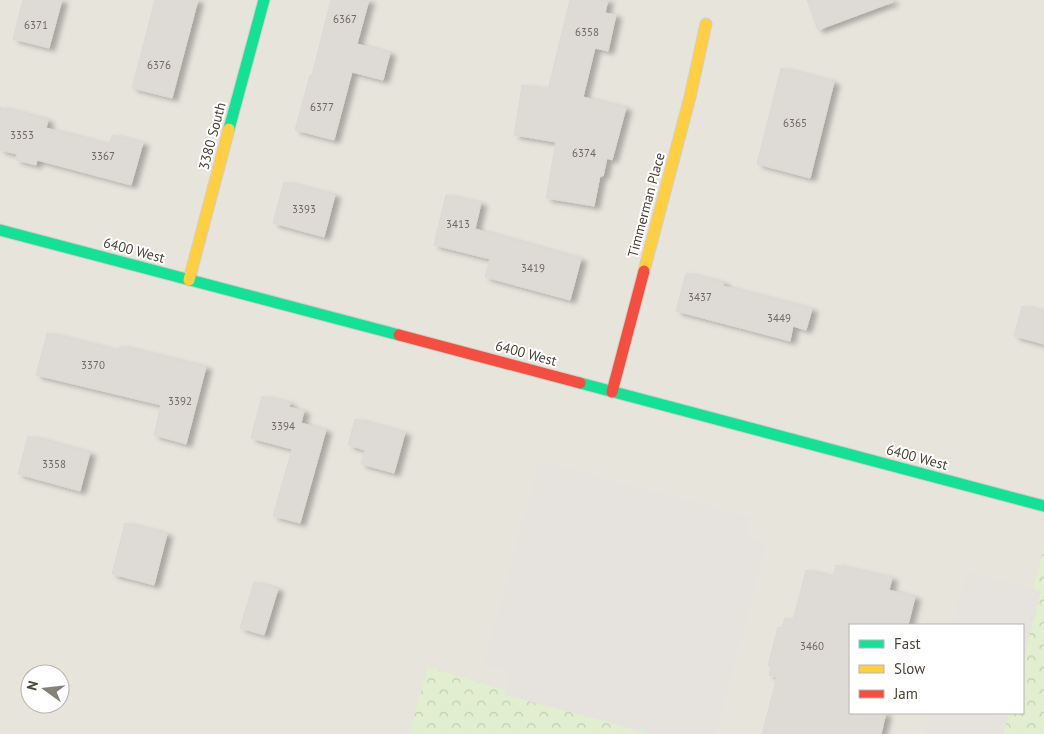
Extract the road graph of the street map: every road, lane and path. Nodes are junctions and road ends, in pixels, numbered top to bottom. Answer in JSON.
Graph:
{"nodes":[{"id":1,"x":264,"y":0,"type":"edge"},
{"id":2,"x":706,"y":24,"type":"dead end"},
{"id":3,"x":0,"y":230,"type":"edge"},
{"id":4,"x":189,"y":280,"type":"junction"},
{"id":5,"x":612,"y":392,"type":"junction"},
{"id":6,"x":1044,"y":506,"type":"edge"}],
"edges":[{"from":1,"to":4,"type":"street","name":"3380 South"},
{"from":2,"to":5,"type":"street","name":"Timmerman Place"},
{"from":3,"to":4,"type":"street","name":"6400 West"},
{"from":4,"to":5,"type":"street","name":"6400 West"},
{"from":5,"to":6,"type":"street","name":"6400 West"}]}
